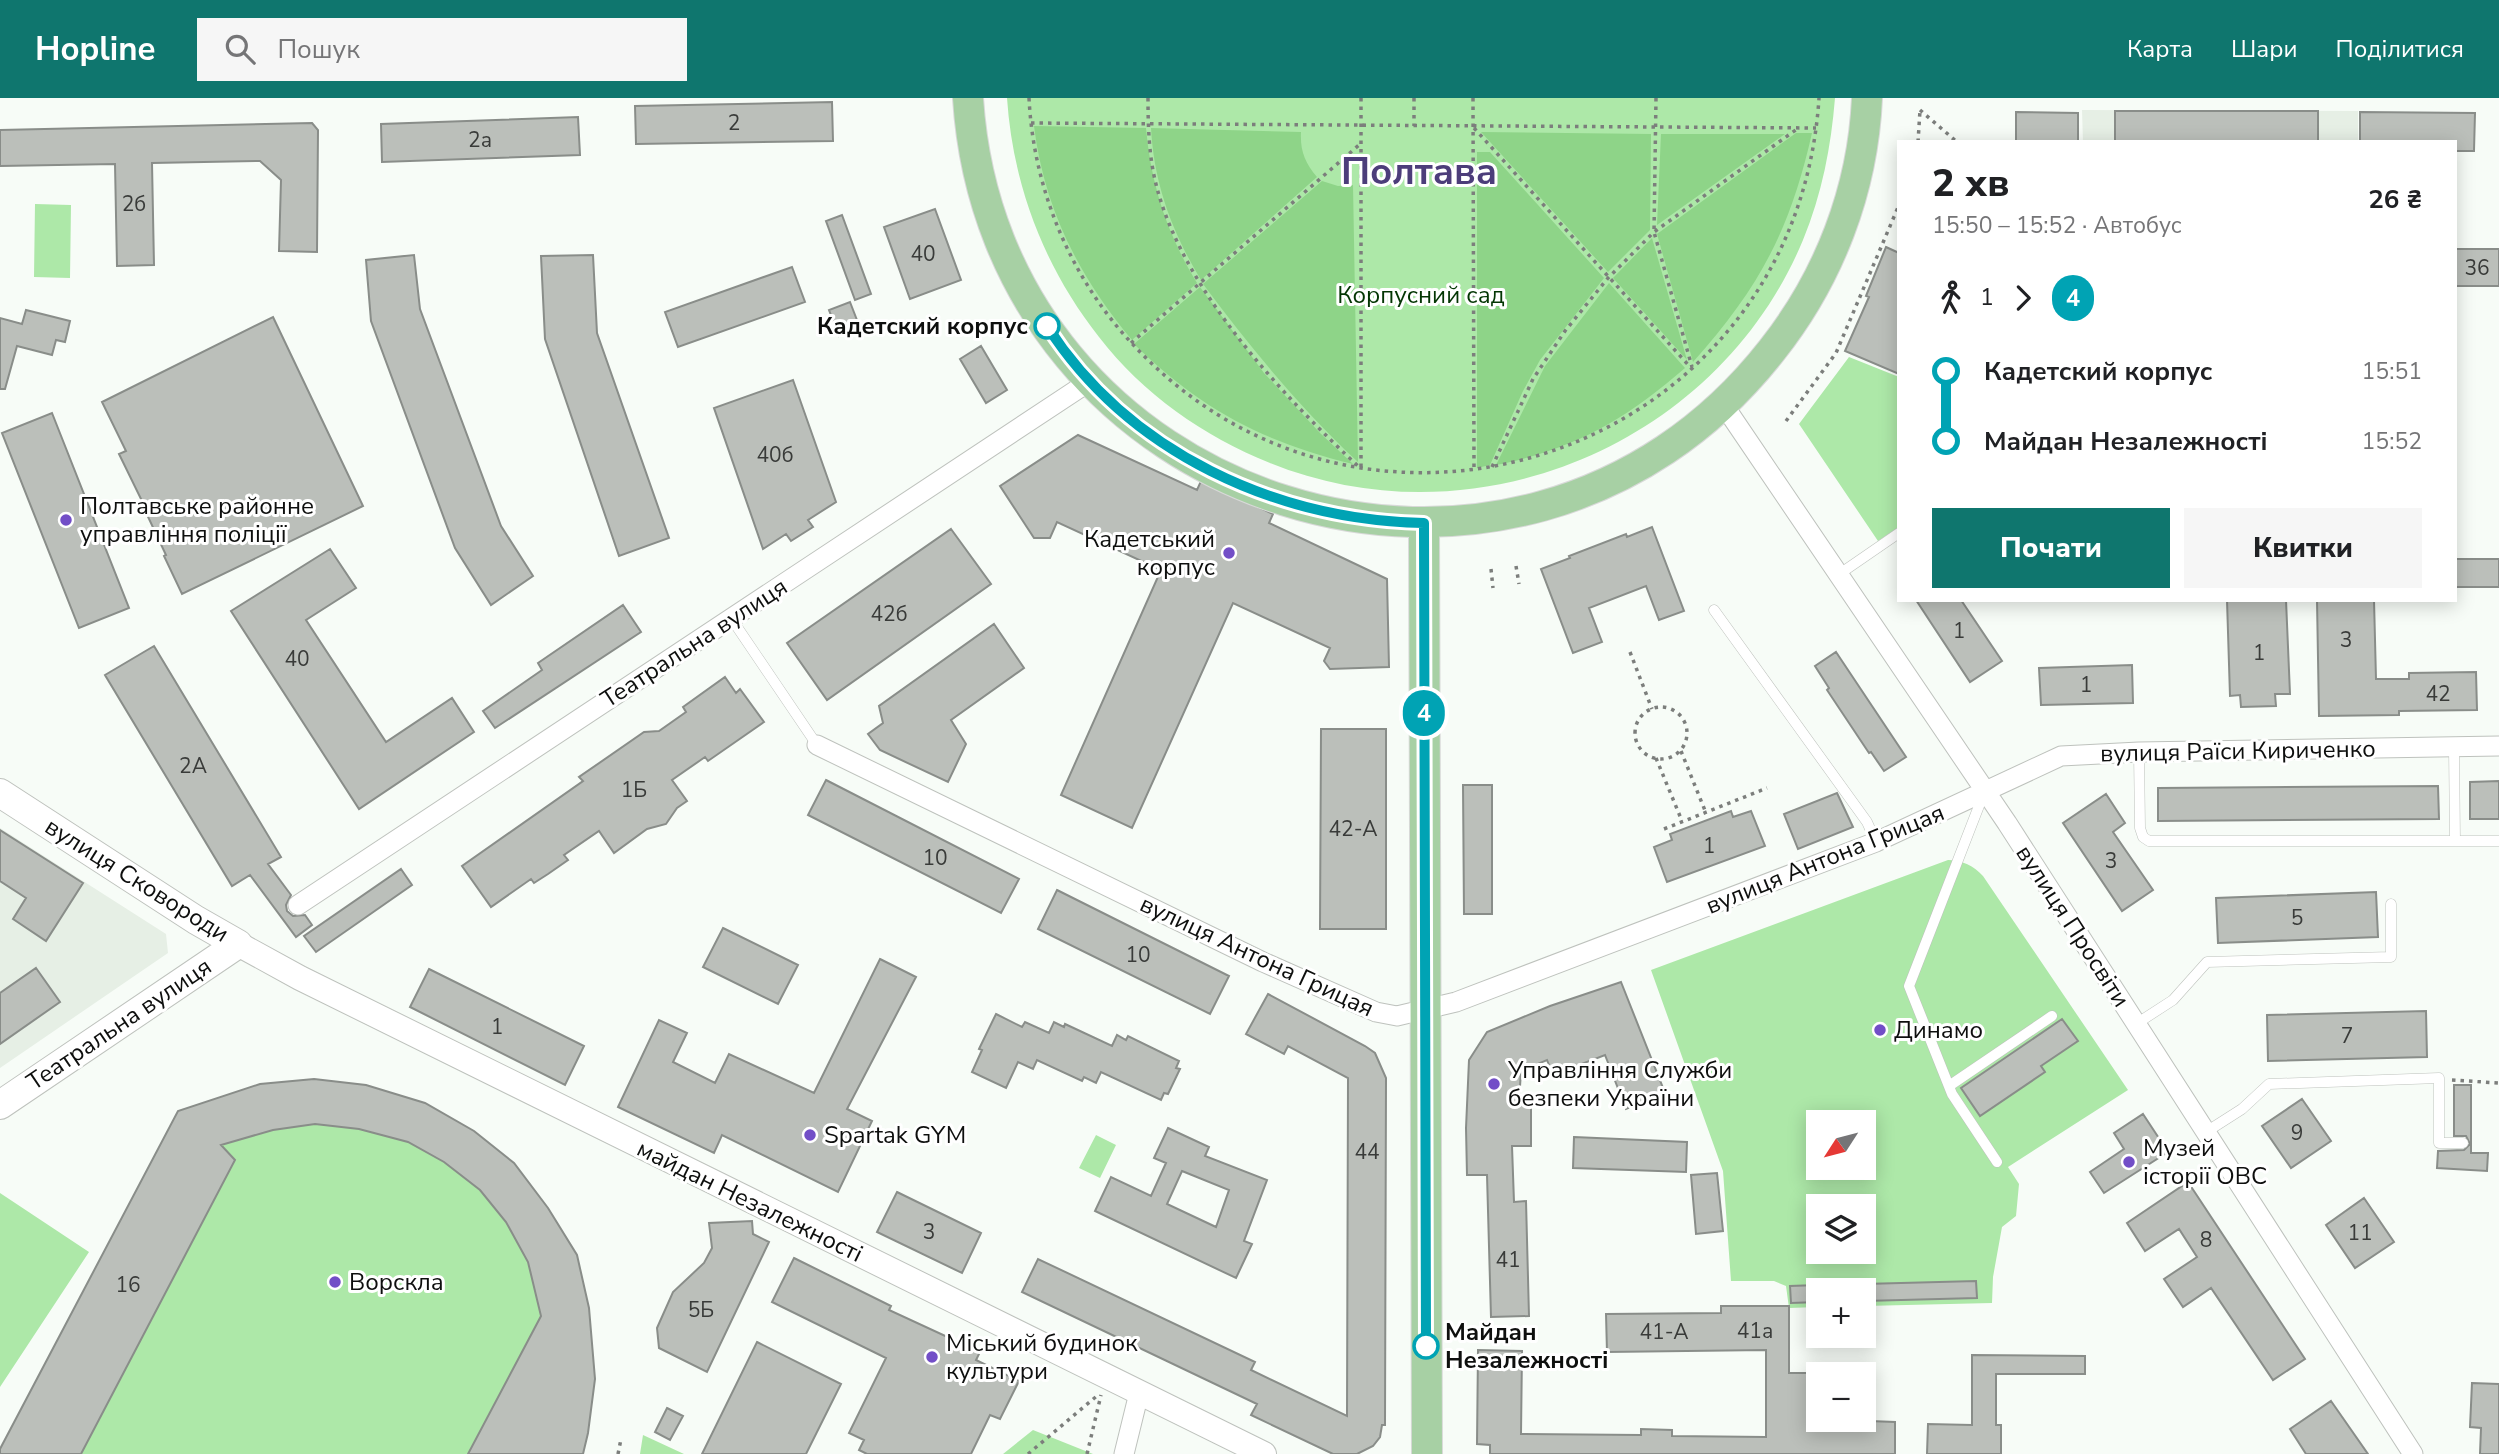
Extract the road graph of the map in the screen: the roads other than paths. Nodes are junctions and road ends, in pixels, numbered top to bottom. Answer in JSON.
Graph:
{"nodes":[{"id":1,"x":968,"y":98,"type":"edge"},
{"id":2,"x":1867,"y":98,"type":"edge"},
{"id":3,"x":1090,"y":381,"type":"junction"},
{"id":4,"x":1723,"y":404,"type":"junction"},
{"id":5,"x":1424,"y":523,"type":"junction"},
{"id":6,"x":1897,"y":534,"type":"edge"},
{"id":7,"x":1838,"y":575,"type":"junction"},
{"id":8,"x":1714,"y":610,"type":"dead end"},
{"id":9,"x":731,"y":618,"type":"junction"},
{"id":10,"x":817,"y":745,"type":"joint"},
{"id":11,"x":2499,"y":746,"type":"edge"},
{"id":12,"x":2454,"y":747,"type":"junction"},
{"id":13,"x":2139,"y":752,"type":"junction"},
{"id":14,"x":0,"y":793,"type":"edge"},
{"id":15,"x":1985,"y":793,"type":"junction"},
{"id":16,"x":2455,"y":841,"type":"junction"},
{"id":17,"x":2499,"y":841,"type":"edge"},
{"id":18,"x":1876,"y":842,"type":"junction"},
{"id":19,"x":2391,"y":904,"type":"dead end"},
{"id":20,"x":298,"y":905,"type":"dead end"},
{"id":21,"x":238,"y":944,"type":"junction"},
{"id":22,"x":1425,"y":1011,"type":"junction"},
{"id":23,"x":2052,"y":1016,"type":"dead end"},
{"id":24,"x":2136,"y":1024,"type":"junction"},
{"id":25,"x":1950,"y":1086,"type":"junction"},
{"id":26,"x":0,"y":1105,"type":"edge"},
{"id":27,"x":2205,"y":1133,"type":"junction"},
{"id":28,"x":2463,"y":1143,"type":"dead end"},
{"id":29,"x":1997,"y":1162,"type":"dead end"},
{"id":30,"x":1139,"y":1393,"type":"junction"},
{"id":31,"x":1124,"y":1454,"type":"edge"},
{"id":32,"x":1265,"y":1454,"type":"edge"},
{"id":33,"x":1427,"y":1454,"type":"edge"},
{"id":34,"x":2413,"y":1454,"type":"edge"}],
"edges":[{"from":1,"to":3,"type":"main road"},
{"from":2,"to":4,"type":"main road"},
{"from":3,"to":5,"type":"main road"},
{"from":3,"to":9,"type":"street","name":"Театральна вулиця"},
{"from":4,"to":5,"type":"main road"},
{"from":4,"to":7,"type":"street","name":"вулиця Просвіти"},
{"from":5,"to":22,"type":"main road"},
{"from":6,"to":7,"type":"lane"},
{"from":7,"to":15,"type":"street","name":"вулиця Просвіти"},
{"from":8,"to":18,"type":"lane"},
{"from":9,"to":10,"type":"lane"},
{"from":9,"to":20,"type":"street","name":"Театральна вулиця"},
{"from":10,"to":22,"type":"street","name":"вулиця Антона Грицая"},
{"from":11,"to":12,"type":"street","name":"вулиця Раїси Кириченко"},
{"from":12,"to":13,"type":"street","name":"вулиця Раїси Кириченко"},
{"from":12,"to":16,"type":"lane"},
{"from":13,"to":15,"type":"street","name":"вулиця Раїси Кириченко"},
{"from":13,"to":16,"type":"lane"},
{"from":14,"to":21,"type":"main road","name":"вулиця Сковороди"},
{"from":15,"to":18,"type":"street","name":"вулиця Антона Грицая"},
{"from":15,"to":24,"type":"street","name":"вулиця Просвіти"},
{"from":15,"to":25,"type":"lane"},
{"from":16,"to":17,"type":"lane"},
{"from":18,"to":22,"type":"street","name":"вулиця Антона Грицая"},
{"from":19,"to":24,"type":"lane"},
{"from":21,"to":26,"type":"main road","name":"Театральна вулиця"},
{"from":21,"to":30,"type":"street","name":"майдан Незалежності"},
{"from":22,"to":33,"type":"main road"},
{"from":23,"to":25,"type":"lane"},
{"from":24,"to":27,"type":"street","name":"вулиця Просвіти"},
{"from":25,"to":29,"type":"lane"},
{"from":27,"to":28,"type":"lane"},
{"from":27,"to":34,"type":"street","name":"вулиця Просвіти"},
{"from":30,"to":31,"type":"street"},
{"from":30,"to":32,"type":"street","name":"майдан Незалежності"}]}
